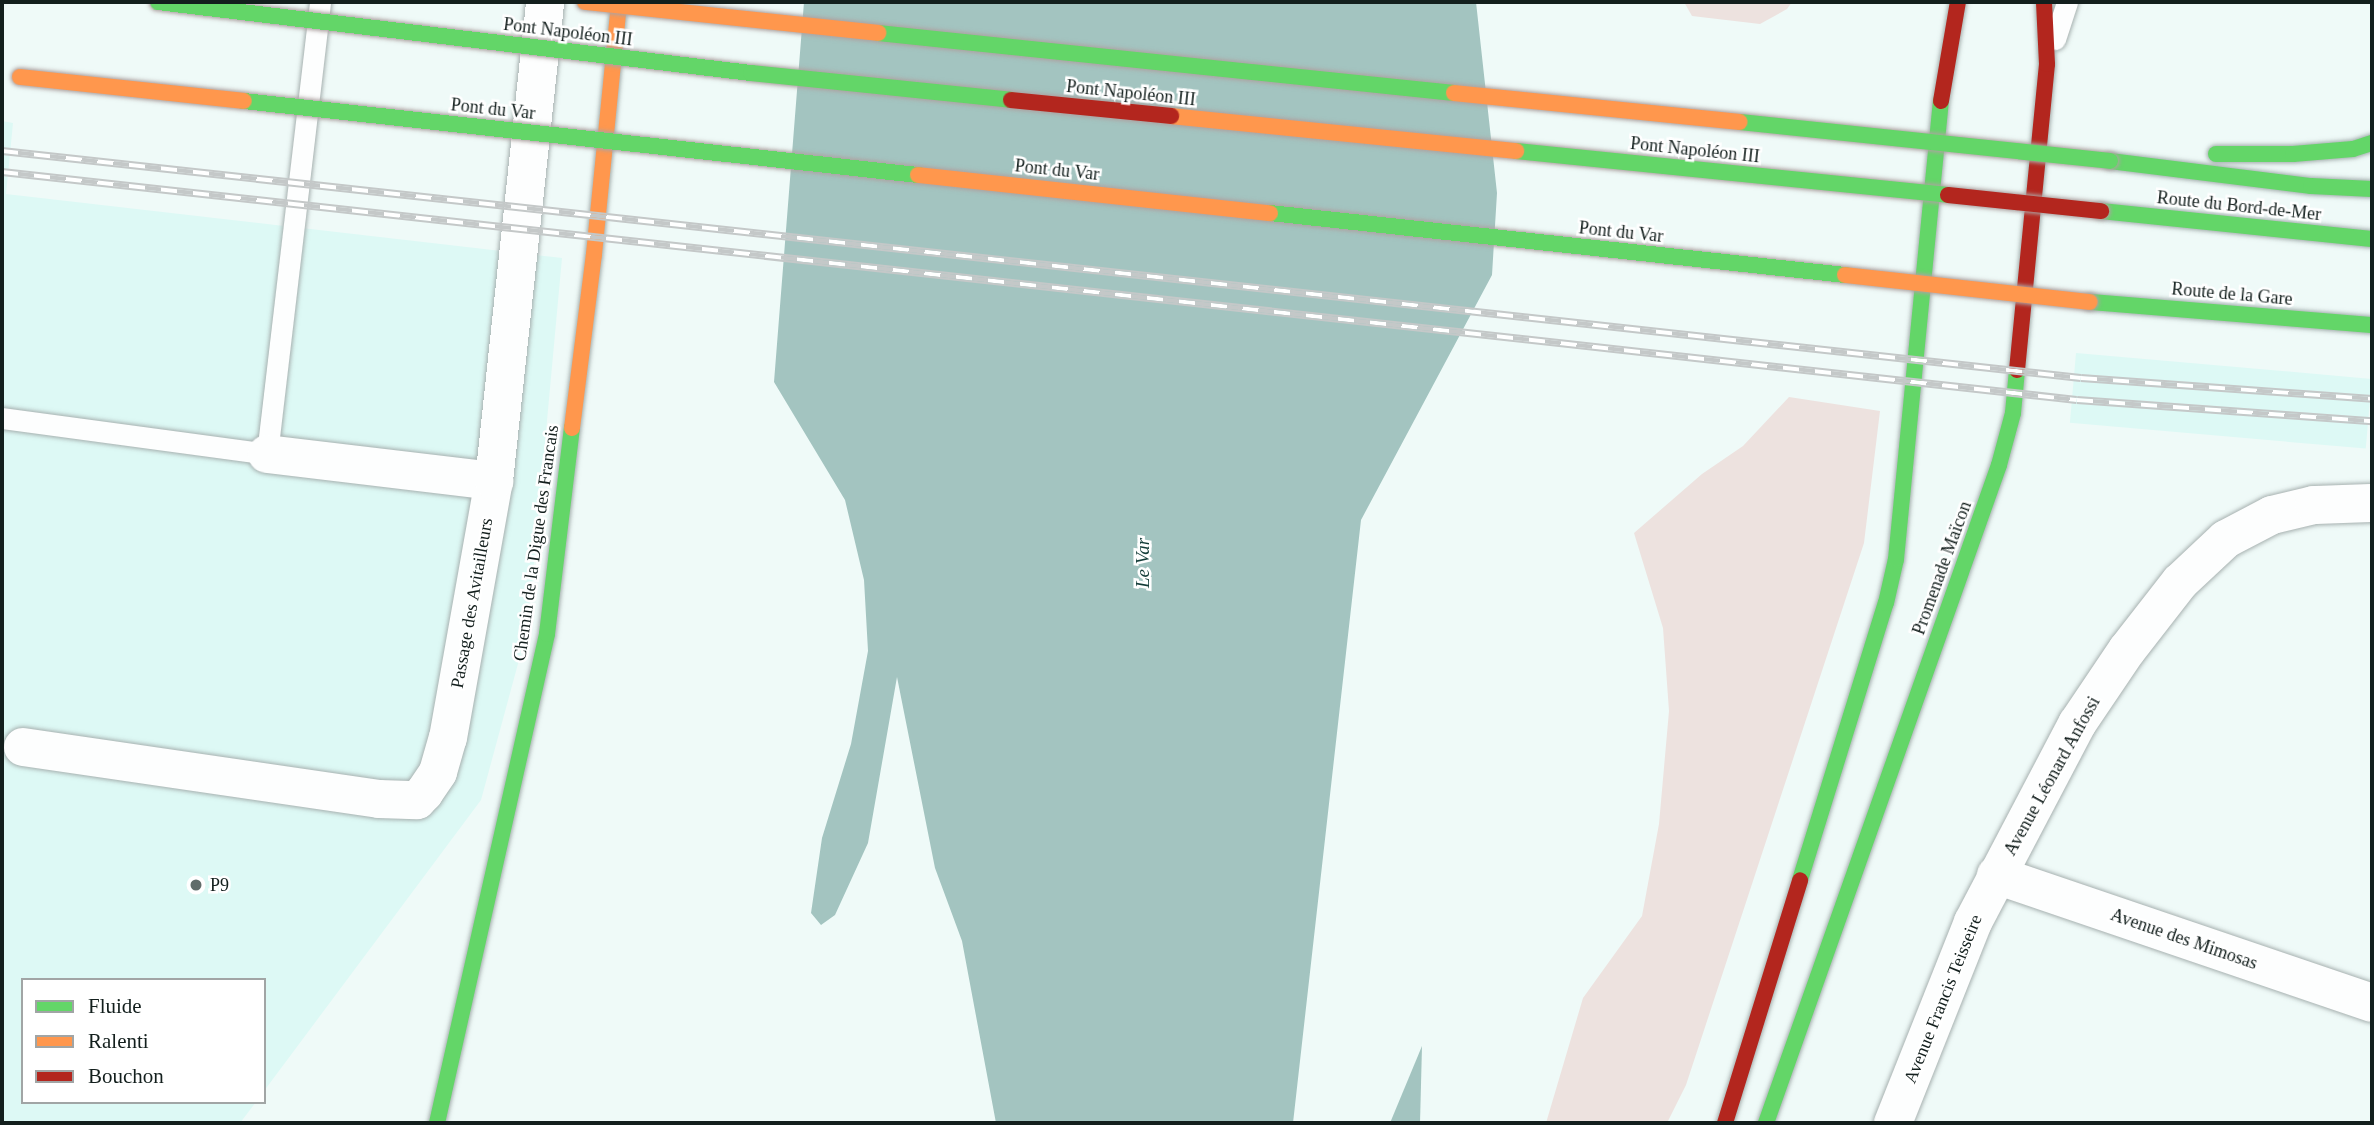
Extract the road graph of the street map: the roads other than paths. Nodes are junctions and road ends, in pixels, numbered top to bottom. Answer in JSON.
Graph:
{"nodes":[{"id":1,"x":158,"y":2,"type":"edge"},
{"id":2,"x":320,"y":2,"type":"edge"},
{"id":3,"x":545,"y":2,"type":"edge"},
{"id":4,"x":585,"y":2,"type":"edge"},
{"id":5,"x":619,"y":2,"type":"edge"},
{"id":6,"x":1958,"y":2,"type":"edge"},
{"id":7,"x":2044,"y":2,"type":"edge"},
{"id":8,"x":2067,"y":2,"type":"edge"},
{"id":9,"x":2047,"y":64,"type":"junction"},
{"id":10,"x":2,"y":75,"type":"edge"},
{"id":11,"x":2372,"y":143,"type":"edge"},
{"id":12,"x":2110,"y":161,"type":"joint"},
{"id":13,"x":2148,"y":164,"type":"junction"},
{"id":14,"x":2372,"y":189,"type":"edge"},
{"id":15,"x":2101,"y":211,"type":"joint"},
{"id":16,"x":2372,"y":239,"type":"edge"},
{"id":17,"x":2090,"y":302,"type":"joint"},
{"id":18,"x":2372,"y":325,"type":"edge"},
{"id":19,"x":2,"y":418,"type":"edge"},
{"id":20,"x":267,"y":454,"type":"junction"},
{"id":21,"x":494,"y":481,"type":"junction"},
{"id":22,"x":2372,"y":503,"type":"edge"},
{"id":23,"x":23,"y":747,"type":"dead end"},
{"id":24,"x":1996,"y":876,"type":"junction"},
{"id":25,"x":2372,"y":1003,"type":"edge"},
{"id":26,"x":437,"y":1123,"type":"edge"},
{"id":27,"x":1725,"y":1123,"type":"edge"},
{"id":28,"x":1766,"y":1123,"type":"edge"},
{"id":29,"x":1893,"y":1123,"type":"edge"}],
"edges":[{"from":1,"to":15,"type":"main road","name":"Pont Napoléon III","bridge":true},
{"from":2,"to":20,"type":"lane"},
{"from":3,"to":21,"type":"street","name":"Passage des Avitailleurs"},
{"from":4,"to":12,"type":"main road","name":"Pont Napoléon III","bridge":true},
{"from":5,"to":26,"type":"main road","name":"Chemin de la Digue des Francais"},
{"from":6,"to":27,"type":"main road"},
{"from":7,"to":9,"type":"main road","name":"Promenade Maïcon"},
{"from":8,"to":9,"type":"lane"},
{"from":9,"to":28,"type":"main road","name":"Promenade Maïcon"},
{"from":10,"to":17,"type":"main road","name":"Pont du Var","bridge":true},
{"from":11,"to":13,"type":"main road"},
{"from":12,"to":13,"type":"main road","name":"Route du Bord-de-Mer"},
{"from":13,"to":14,"type":"main road","name":"Route du Bord-de-Mer"},
{"from":15,"to":16,"type":"main road","name":"Route du Bord-de-Mer"},
{"from":17,"to":18,"type":"main road","name":"Route de la Gare"},
{"from":19,"to":20,"type":"lane"},
{"from":20,"to":21,"type":"street"},
{"from":21,"to":23,"type":"street","name":"Passage des Avitailleurs"},
{"from":22,"to":24,"type":"street","name":"Avenue Léonard Anfossi"},
{"from":24,"to":25,"type":"street","name":"Avenue des Mimosas"},
{"from":24,"to":29,"type":"street","name":"Avenue Francis Teisseire"}]}
